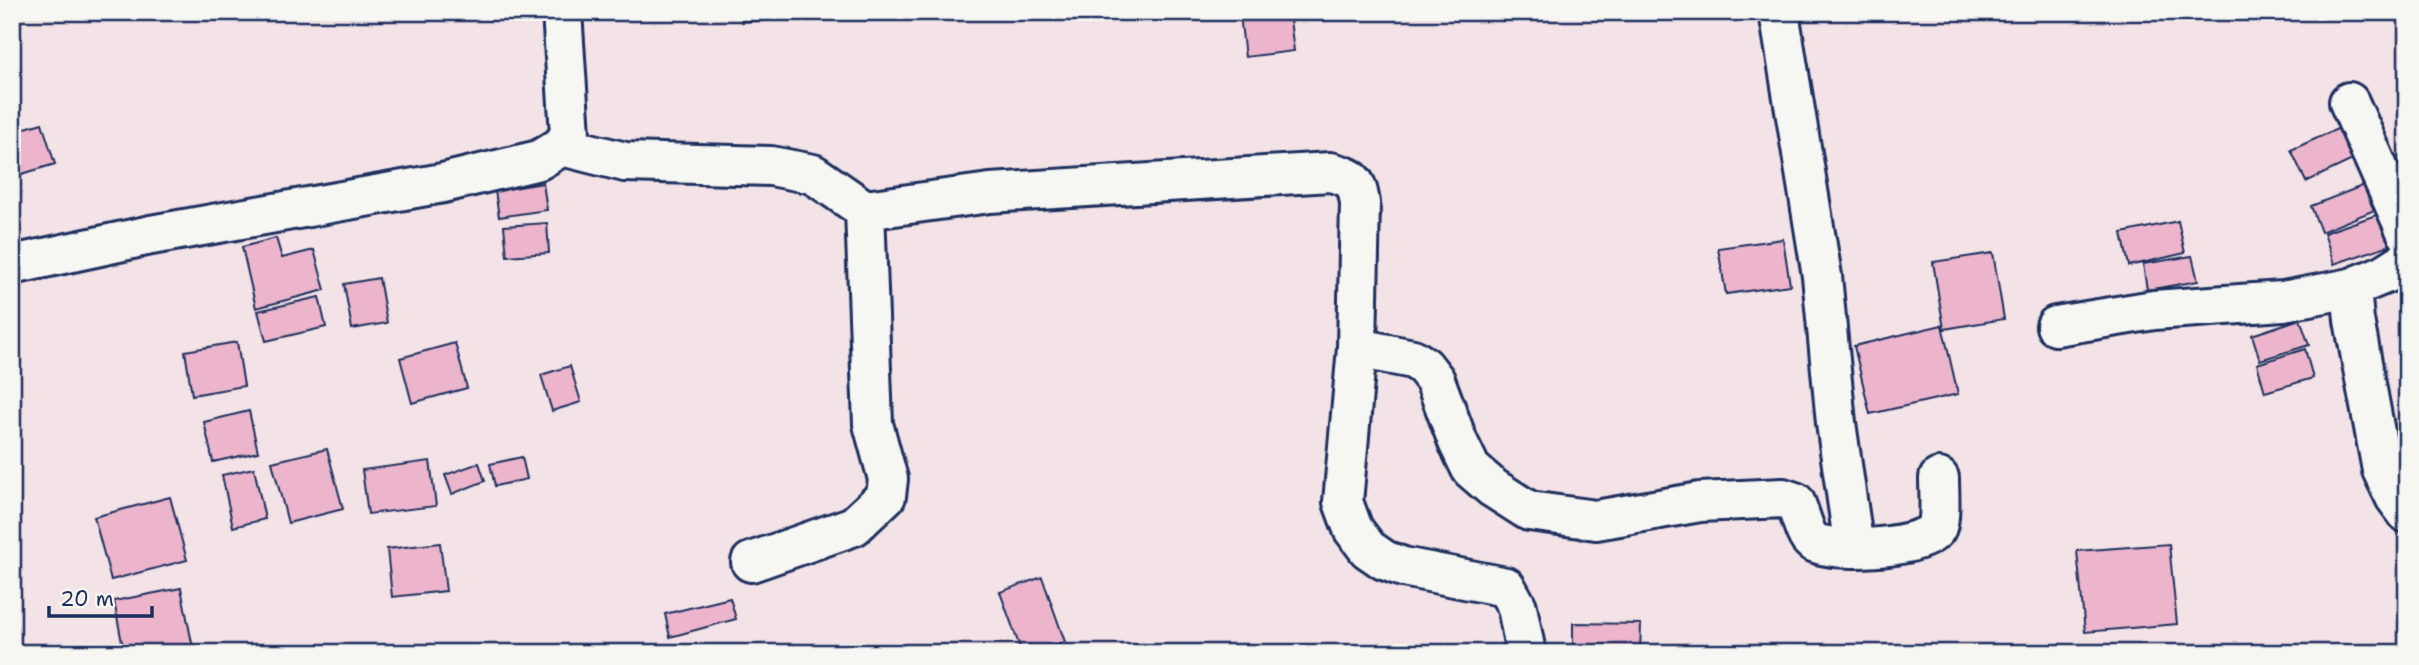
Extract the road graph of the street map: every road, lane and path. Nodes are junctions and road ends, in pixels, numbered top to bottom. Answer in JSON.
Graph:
{"nodes":[{"id":1,"x":562,"y":12,"type":"edge"},
{"id":2,"x":1779,"y":12,"type":"edge"},
{"id":3,"x":2349,"y":102,"type":"dead end"},
{"id":4,"x":562,"y":146,"type":"junction"},
{"id":5,"x":865,"y":210,"type":"junction"},
{"id":6,"x":2407,"y":233,"type":"edge"},
{"id":7,"x":2407,"y":260,"type":"edge"},
{"id":8,"x":12,"y":265,"type":"edge"},
{"id":9,"x":2351,"y":288,"type":"junction"},
{"id":10,"x":2056,"y":326,"type":"dead end"},
{"id":11,"x":1357,"y":348,"type":"junction"},
{"id":12,"x":1939,"y":478,"type":"dead end"},
{"id":13,"x":2407,"y":513,"type":"edge"},
{"id":14,"x":1854,"y":548,"type":"junction"},
{"id":15,"x":751,"y":562,"type":"dead end"},
{"id":16,"x":1526,"y":653,"type":"edge"}],
"edges":[{"from":1,"to":4,"type":"street"},
{"from":2,"to":14,"type":"street"},
{"from":3,"to":6,"type":"street"},
{"from":4,"to":5,"type":"street"},
{"from":4,"to":8,"type":"street"},
{"from":5,"to":11,"type":"street"},
{"from":5,"to":15,"type":"street"},
{"from":7,"to":9,"type":"street"},
{"from":9,"to":10,"type":"street"},
{"from":9,"to":13,"type":"street"},
{"from":11,"to":14,"type":"street"},
{"from":11,"to":16,"type":"street"},
{"from":12,"to":14,"type":"street"}]}
